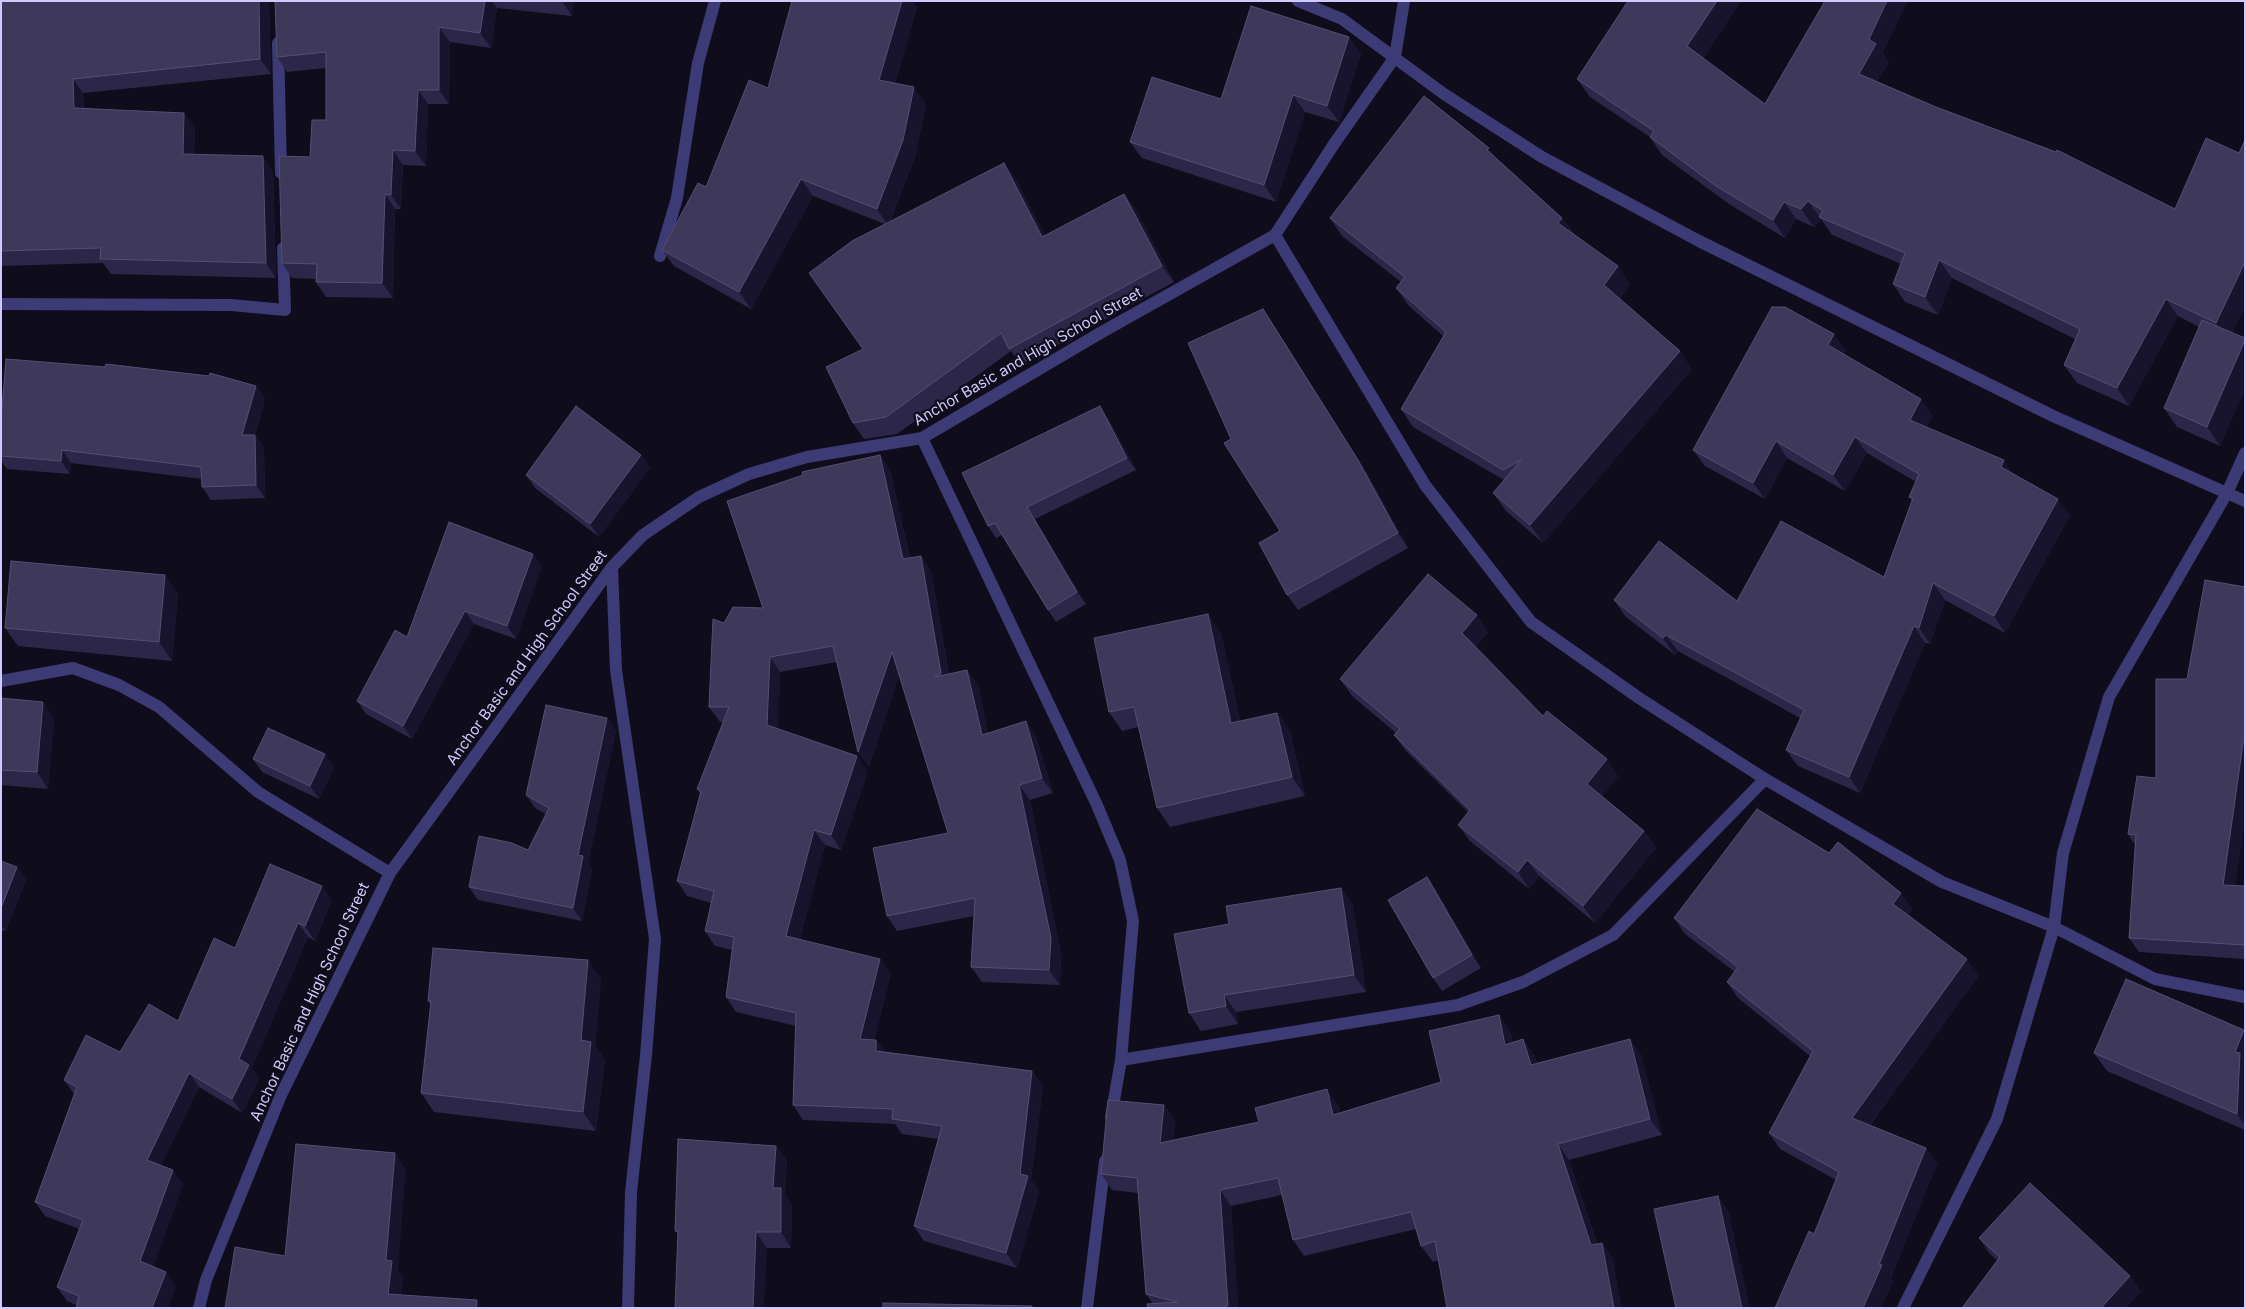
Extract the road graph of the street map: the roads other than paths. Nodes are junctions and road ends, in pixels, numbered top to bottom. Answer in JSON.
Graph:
{"nodes":[{"id":1,"x":715,"y":1,"type":"edge"},
{"id":2,"x":1298,"y":1,"type":"edge"},
{"id":3,"x":1404,"y":1,"type":"edge"},
{"id":4,"x":278,"y":31,"type":"edge"},
{"id":5,"x":1395,"y":57,"type":"junction"},
{"id":6,"x":282,"y":190,"type":"edge"},
{"id":7,"x":1275,"y":235,"type":"junction"},
{"id":8,"x":283,"y":240,"type":"edge"},
{"id":9,"x":660,"y":256,"type":"dead end"},
{"id":10,"x":1,"y":304,"type":"edge"},
{"id":11,"x":922,"y":438,"type":"junction"},
{"id":12,"x":2245,"y":453,"type":"edge"},
{"id":13,"x":2227,"y":493,"type":"junction"},
{"id":14,"x":2245,"y":501,"type":"edge"},
{"id":15,"x":612,"y":566,"type":"junction"},
{"id":16,"x":1,"y":681,"type":"edge"},
{"id":17,"x":1765,"y":779,"type":"junction"},
{"id":18,"x":390,"y":873,"type":"junction"},
{"id":19,"x":2054,"y":927,"type":"junction"},
{"id":20,"x":2245,"y":997,"type":"edge"},
{"id":21,"x":1122,"y":1060,"type":"junction"},
{"id":22,"x":199,"y":1308,"type":"edge"},
{"id":23,"x":628,"y":1308,"type":"edge"},
{"id":24,"x":1087,"y":1308,"type":"edge"},
{"id":25,"x":1903,"y":1308,"type":"edge"}],
"edges":[{"from":1,"to":9,"type":"street"},
{"from":2,"to":5,"type":"street"},
{"from":3,"to":5,"type":"street"},
{"from":4,"to":6,"type":"street"},
{"from":5,"to":7,"type":"street","name":"Anchor Basic and High School Street"},
{"from":5,"to":13,"type":"street"},
{"from":7,"to":11,"type":"street","name":"Anchor Basic and High School Street"},
{"from":7,"to":17,"type":"street"},
{"from":8,"to":10,"type":"street"},
{"from":11,"to":15,"type":"street","name":"Anchor Basic and High School Street"},
{"from":11,"to":21,"type":"street"},
{"from":12,"to":13,"type":"street"},
{"from":13,"to":14,"type":"street"},
{"from":13,"to":19,"type":"street"},
{"from":15,"to":18,"type":"street","name":"Anchor Basic and High School Street"},
{"from":15,"to":23,"type":"street"},
{"from":16,"to":18,"type":"street"},
{"from":17,"to":19,"type":"street"},
{"from":17,"to":21,"type":"street"},
{"from":18,"to":22,"type":"street","name":"Anchor Basic and High School Street"},
{"from":19,"to":20,"type":"street"},
{"from":19,"to":25,"type":"street"},
{"from":21,"to":24,"type":"street"}]}
